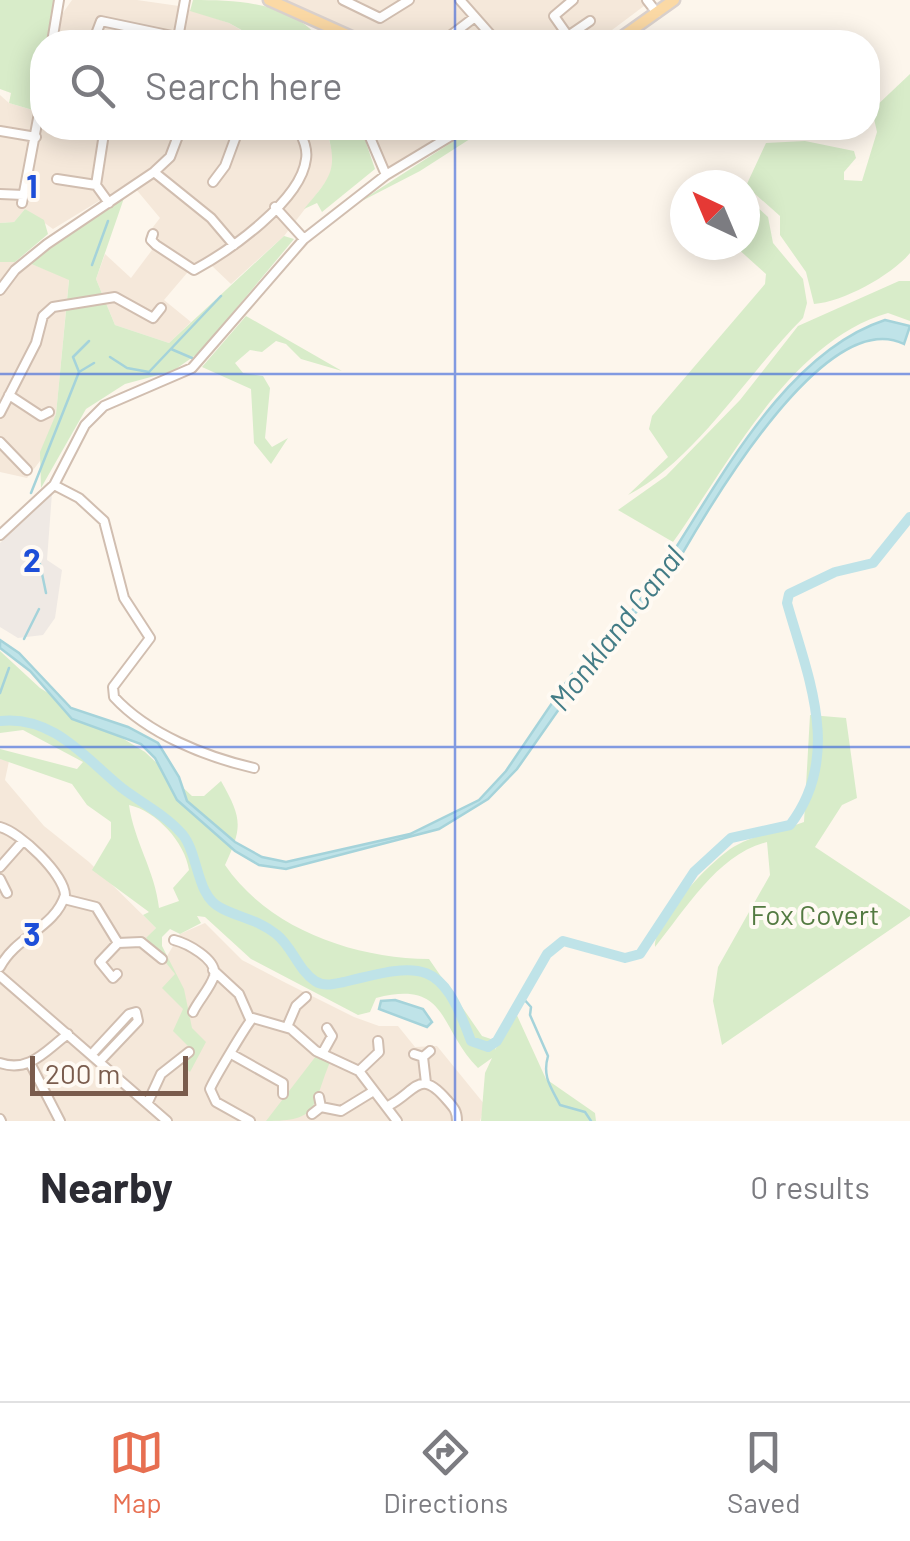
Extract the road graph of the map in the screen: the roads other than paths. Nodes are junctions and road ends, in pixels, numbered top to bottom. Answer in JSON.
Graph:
{"nodes":[{"id":1,"x":59,"y":0,"type":"edge"},
{"id":2,"x":185,"y":0,"type":"edge"},
{"id":3,"x":270,"y":0,"type":"edge"},
{"id":4,"x":409,"y":0,"type":"edge"},
{"id":5,"x":460,"y":0,"type":"edge"},
{"id":6,"x":573,"y":0,"type":"edge"},
{"id":7,"x":647,"y":0,"type":"edge"},
{"id":8,"x":674,"y":0,"type":"edge"},
{"id":9,"x":348,"y":1,"type":"edge"},
{"id":10,"x":561,"y":4,"type":"edge"},
{"id":11,"x":656,"y":13,"type":"junction"},
{"id":12,"x":476,"y":18,"type":"junction"},
{"id":13,"x":590,"y":21,"type":"dead end"},
{"id":14,"x":54,"y":30,"type":"edge"},
{"id":15,"x":97,"y":30,"type":"edge"},
{"id":16,"x":142,"y":30,"type":"edge"},
{"id":17,"x":179,"y":30,"type":"edge"},
{"id":18,"x":336,"y":30,"type":"edge"},
{"id":19,"x":459,"y":30,"type":"edge"},
{"id":20,"x":487,"y":30,"type":"edge"},
{"id":21,"x":562,"y":30,"type":"edge"},
{"id":22,"x":577,"y":30,"type":"edge"},
{"id":23,"x":633,"y":30,"type":"edge"},
{"id":24,"x":0,"y":131,"type":"edge"},
{"id":25,"x":30,"y":136,"type":"edge"},
{"id":26,"x":35,"y":140,"type":"edge"},
{"id":27,"x":103,"y":140,"type":"dead end"},
{"id":28,"x":176,"y":140,"type":"edge"},
{"id":29,"x":236,"y":140,"type":"edge"},
{"id":30,"x":301,"y":140,"type":"edge"},
{"id":31,"x":371,"y":140,"type":"edge"},
{"id":32,"x":444,"y":140,"type":"edge"},
{"id":33,"x":154,"y":172,"type":"junction"},
{"id":34,"x":386,"y":175,"type":"junction"},
{"id":35,"x":57,"y":179,"type":"dead end"},
{"id":36,"x":213,"y":182,"type":"dead end"},
{"id":37,"x":96,"y":185,"type":"junction"},
{"id":38,"x":0,"y":194,"type":"edge"},
{"id":39,"x":109,"y":203,"type":"junction"},
{"id":40,"x":276,"y":207,"type":"junction"},
{"id":41,"x":153,"y":234,"type":"dead end"},
{"id":42,"x":304,"y":239,"type":"junction"},
{"id":43,"x":234,"y":245,"type":"junction"},
{"id":44,"x":0,"y":290,"type":"edge"},
{"id":45,"x":161,"y":308,"type":"dead end"},
{"id":46,"x":9,"y":395,"type":"junction"},
{"id":47,"x":49,"y":412,"type":"dead end"},
{"id":48,"x":0,"y":413,"type":"edge"},
{"id":49,"x":0,"y":442,"type":"edge"},
{"id":50,"x":28,"y":470,"type":"dead end"},
{"id":51,"x":54,"y":485,"type":"junction"},
{"id":52,"x":0,"y":535,"type":"edge"},
{"id":53,"x":254,"y":768,"type":"dead end"},
{"id":54,"x":0,"y":827,"type":"edge"},
{"id":55,"x":23,"y":841,"type":"junction"},
{"id":56,"x":0,"y":866,"type":"edge"},
{"id":57,"x":0,"y":879,"type":"edge"},
{"id":58,"x":7,"y":893,"type":"dead end"},
{"id":59,"x":64,"y":899,"type":"junction"},
{"id":60,"x":174,"y":940,"type":"dead end"},
{"id":61,"x":118,"y":943,"type":"junction"},
{"id":62,"x":162,"y":960,"type":"dead end"},
{"id":63,"x":0,"y":967,"type":"edge"},
{"id":64,"x":213,"y":970,"type":"junction"},
{"id":65,"x":118,"y":974,"type":"dead end"},
{"id":66,"x":0,"y":976,"type":"edge"},
{"id":67,"x":188,"y":992,"type":"dead end"},
{"id":68,"x":199,"y":998,"type":"junction"},
{"id":69,"x":306,"y":998,"type":"dead end"},
{"id":70,"x":192,"y":1012,"type":"dead end"},
{"id":71,"x":250,"y":1020,"type":"junction"},
{"id":72,"x":286,"y":1027,"type":"junction"},
{"id":73,"x":327,"y":1028,"type":"dead end"},
{"id":74,"x":68,"y":1034,"type":"junction"},
{"id":75,"x":378,"y":1041,"type":"dead end"},
{"id":76,"x":188,"y":1052,"type":"dead end"},
{"id":77,"x":379,"y":1052,"type":"junction"},
{"id":78,"x":322,"y":1054,"type":"junction"},
{"id":79,"x":422,"y":1054,"type":"dead end"},
{"id":80,"x":91,"y":1055,"type":"junction"},
{"id":81,"x":232,"y":1055,"type":"junction"},
{"id":82,"x":390,"y":1056,"type":"dead end"},
{"id":83,"x":100,"y":1062,"type":"junction"},
{"id":84,"x":0,"y":1063,"type":"edge"},
{"id":85,"x":30,"y":1063,"type":"junction"},
{"id":86,"x":359,"y":1071,"type":"junction"},
{"id":87,"x":292,"y":1078,"type":"dead end"},
{"id":88,"x":283,"y":1083,"type":"junction"},
{"id":89,"x":426,"y":1083,"type":"junction"},
{"id":90,"x":372,"y":1092,"type":"junction"},
{"id":91,"x":283,"y":1094,"type":"dead end"},
{"id":92,"x":319,"y":1096,"type":"dead end"},
{"id":93,"x":148,"y":1102,"type":"junction"},
{"id":94,"x":388,"y":1106,"type":"junction"},
{"id":95,"x":321,"y":1107,"type":"junction"},
{"id":96,"x":312,"y":1114,"type":"dead end"},
{"id":97,"x":233,"y":1118,"type":"edge"},
{"id":98,"x":60,"y":1121,"type":"edge"},
{"id":99,"x":167,"y":1121,"type":"edge"},
{"id":100,"x":250,"y":1121,"type":"edge"},
{"id":101,"x":397,"y":1121,"type":"edge"},
{"id":102,"x":457,"y":1121,"type":"edge"}],
"edges":[{"from":1,"to":14,"type":"street"},
{"from":2,"to":17,"type":"street"},
{"from":3,"to":18,"type":"main road"},
{"from":4,"to":9,"type":"street"},
{"from":5,"to":12,"type":"street"},
{"from":6,"to":10,"type":"street"},
{"from":7,"to":11,"type":"street"},
{"from":8,"to":11,"type":"main road"},
{"from":10,"to":21,"type":"street"},
{"from":11,"to":23,"type":"main road"},
{"from":12,"to":19,"type":"street"},
{"from":12,"to":20,"type":"street"},
{"from":13,"to":22,"type":"street"},
{"from":15,"to":16,"type":"street"},
{"from":24,"to":25,"type":"street"},
{"from":26,"to":38,"type":"street"},
{"from":27,"to":37,"type":"street"},
{"from":28,"to":33,"type":"street"},
{"from":29,"to":36,"type":"street"},
{"from":30,"to":40,"type":"street"},
{"from":31,"to":34,"type":"street"},
{"from":32,"to":34,"type":"street"},
{"from":33,"to":39,"type":"street"},
{"from":33,"to":43,"type":"street"},
{"from":34,"to":42,"type":"street"},
{"from":35,"to":37,"type":"street"},
{"from":37,"to":39,"type":"street"},
{"from":39,"to":44,"type":"street"},
{"from":40,"to":42,"type":"street"},
{"from":40,"to":43,"type":"street"},
{"from":41,"to":43,"type":"street"},
{"from":42,"to":51,"type":"street"},
{"from":45,"to":46,"type":"street"},
{"from":46,"to":47,"type":"street"},
{"from":46,"to":48,"type":"street"},
{"from":49,"to":50,"type":"street"},
{"from":51,"to":52,"type":"street"},
{"from":51,"to":53,"type":"street"},
{"from":54,"to":55,"type":"street"},
{"from":55,"to":56,"type":"street"},
{"from":55,"to":59,"type":"street"},
{"from":57,"to":58,"type":"street"},
{"from":59,"to":61,"type":"street"},
{"from":59,"to":63,"type":"street"},
{"from":60,"to":64,"type":"street"},
{"from":61,"to":62,"type":"street"},
{"from":61,"to":65,"type":"street"},
{"from":64,"to":68,"type":"street"},
{"from":64,"to":71,"type":"street"},
{"from":66,"to":74,"type":"street"},
{"from":67,"to":68,"type":"street"},
{"from":68,"to":70,"type":"street"},
{"from":69,"to":72,"type":"street"},
{"from":71,"to":72,"type":"street"},
{"from":71,"to":81,"type":"street"},
{"from":72,"to":78,"type":"street"},
{"from":73,"to":78,"type":"street"},
{"from":74,"to":80,"type":"street"},
{"from":74,"to":85,"type":"street"},
{"from":75,"to":77,"type":"street"},
{"from":76,"to":93,"type":"street"},
{"from":77,"to":82,"type":"street"},
{"from":77,"to":86,"type":"street"},
{"from":78,"to":86,"type":"street"},
{"from":79,"to":89,"type":"street"},
{"from":80,"to":83,"type":"street"},
{"from":80,"to":83,"type":"street"},
{"from":81,"to":88,"type":"street"},
{"from":81,"to":97,"type":"street"},
{"from":83,"to":93,"type":"street"},
{"from":84,"to":85,"type":"street"},
{"from":85,"to":98,"type":"street"},
{"from":86,"to":90,"type":"street"},
{"from":87,"to":88,"type":"street"},
{"from":88,"to":91,"type":"street"},
{"from":89,"to":94,"type":"street"},
{"from":89,"to":102,"type":"street"},
{"from":90,"to":94,"type":"street"},
{"from":90,"to":95,"type":"street"},
{"from":92,"to":95,"type":"street"},
{"from":93,"to":99,"type":"street"},
{"from":94,"to":101,"type":"street"},
{"from":95,"to":96,"type":"street"},
{"from":97,"to":100,"type":"street"}]}
